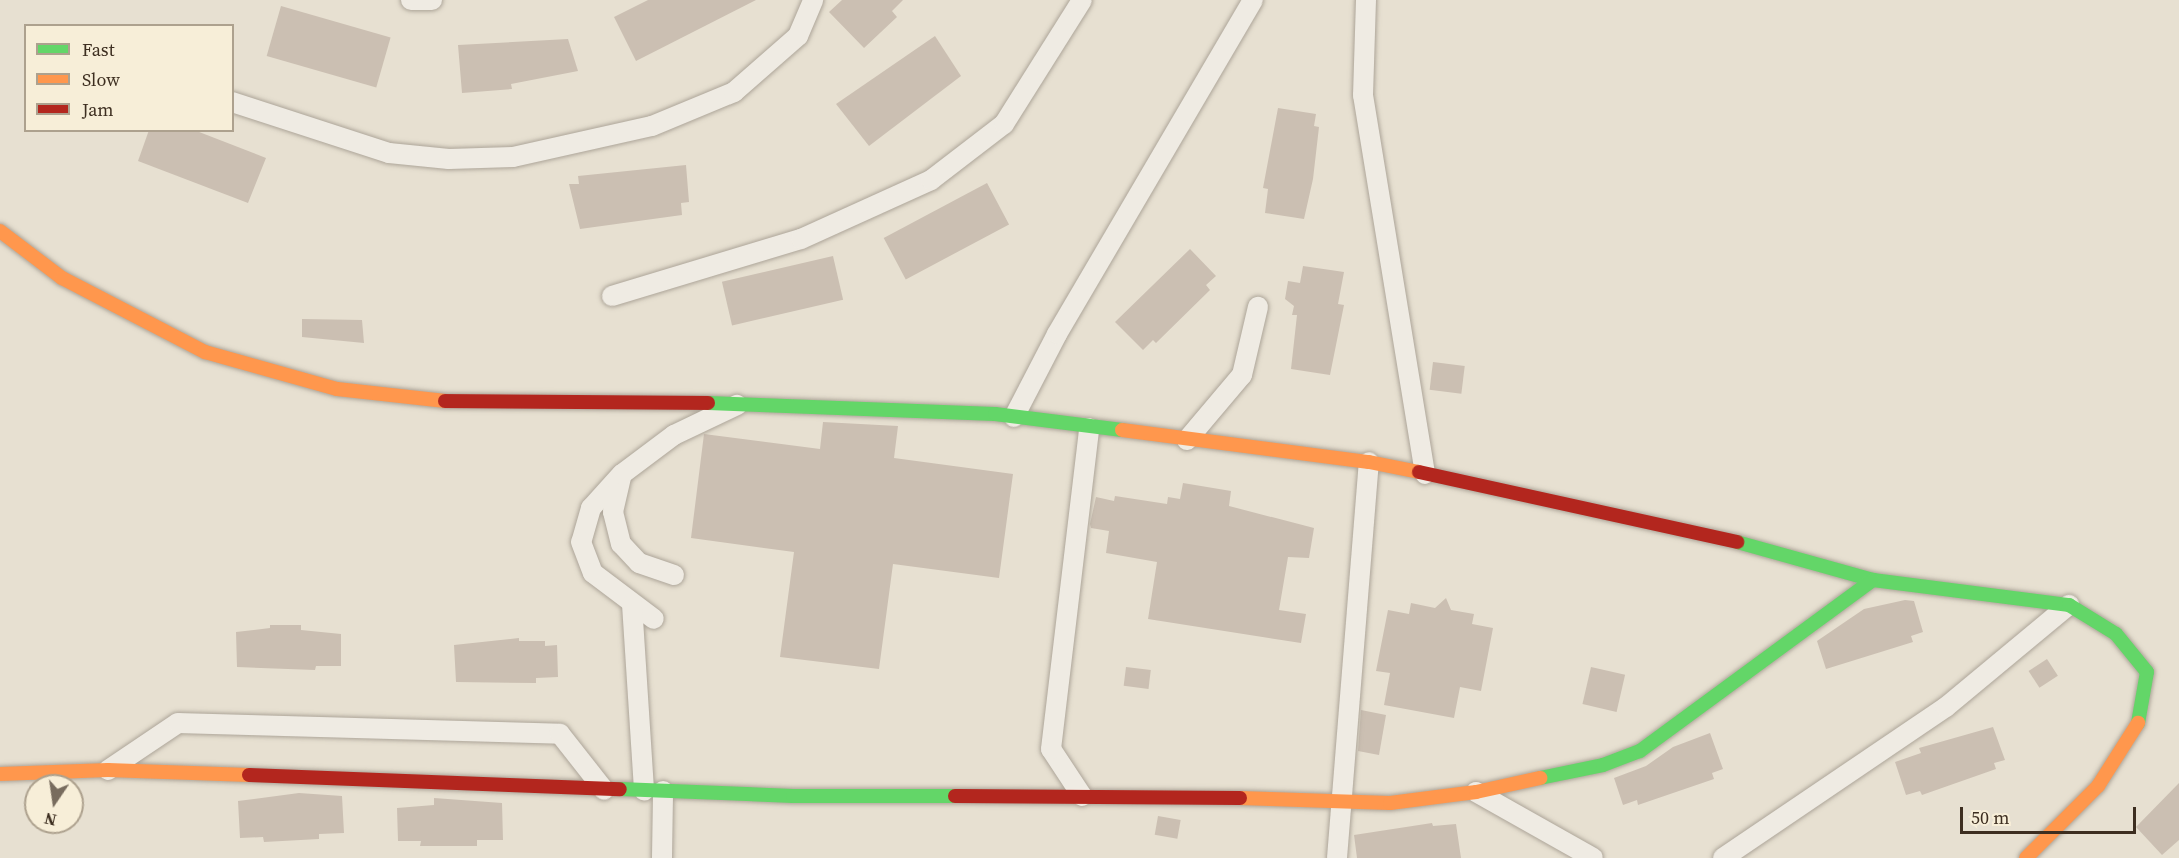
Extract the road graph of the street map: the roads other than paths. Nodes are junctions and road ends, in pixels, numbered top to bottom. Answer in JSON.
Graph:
{"nodes":[{"id":1,"x":411,"y":0,"type":"edge"},
{"id":2,"x":432,"y":0,"type":"edge"},
{"id":3,"x":813,"y":0,"type":"edge"},
{"id":4,"x":1082,"y":0,"type":"edge"},
{"id":5,"x":1253,"y":0,"type":"edge"},
{"id":6,"x":1366,"y":0,"type":"edge"},
{"id":7,"x":234,"y":103,"type":"edge"},
{"id":8,"x":0,"y":231,"type":"edge"},
{"id":9,"x":612,"y":296,"type":"dead end"},
{"id":10,"x":1258,"y":308,"type":"dead end"},
{"id":11,"x":742,"y":403,"type":"junction"},
{"id":12,"x":1014,"y":417,"type":"junction"},
{"id":13,"x":1089,"y":428,"type":"junction"},
{"id":14,"x":1187,"y":440,"type":"junction"},
{"id":15,"x":1369,"y":462,"type":"junction"},
{"id":16,"x":622,"y":474,"type":"junction"},
{"id":17,"x":1425,"y":474,"type":"junction"},
{"id":18,"x":674,"y":575,"type":"dead end"},
{"id":19,"x":1873,"y":580,"type":"junction"},
{"id":20,"x":632,"y":604,"type":"junction"},
{"id":21,"x":2069,"y":605,"type":"junction"},
{"id":22,"x":654,"y":620,"type":"dead end"},
{"id":23,"x":108,"y":770,"type":"junction"},
{"id":24,"x":0,"y":774,"type":"edge"},
{"id":25,"x":604,"y":790,"type":"junction"},
{"id":26,"x":653,"y":791,"type":"junction"},
{"id":27,"x":1476,"y":792,"type":"junction"},
{"id":28,"x":1082,"y":796,"type":"junction"},
{"id":29,"x":1343,"y":801,"type":"junction"},
{"id":30,"x":662,"y":858,"type":"edge"},
{"id":31,"x":1337,"y":858,"type":"edge"},
{"id":32,"x":1593,"y":858,"type":"edge"},
{"id":33,"x":1723,"y":858,"type":"edge"},
{"id":34,"x":2026,"y":858,"type":"edge"}],
"edges":[{"from":1,"to":2,"type":"street"},
{"from":3,"to":7,"type":"street"},
{"from":4,"to":9,"type":"street"},
{"from":5,"to":12,"type":"street"},
{"from":6,"to":17,"type":"street"},
{"from":8,"to":11,"type":"street"},
{"from":10,"to":14,"type":"street"},
{"from":11,"to":12,"type":"street"},
{"from":11,"to":16,"type":"street"},
{"from":12,"to":13,"type":"street"},
{"from":13,"to":14,"type":"street"},
{"from":13,"to":28,"type":"street"},
{"from":14,"to":15,"type":"street"},
{"from":15,"to":17,"type":"street"},
{"from":15,"to":29,"type":"street"},
{"from":16,"to":18,"type":"street"},
{"from":16,"to":20,"type":"street"},
{"from":17,"to":19,"type":"street"},
{"from":19,"to":21,"type":"street"},
{"from":19,"to":27,"type":"street"},
{"from":20,"to":22,"type":"street"},
{"from":20,"to":26,"type":"street"},
{"from":21,"to":33,"type":"street"},
{"from":21,"to":34,"type":"street"},
{"from":23,"to":24,"type":"street"},
{"from":23,"to":25,"type":"street"},
{"from":23,"to":25,"type":"street"},
{"from":25,"to":26,"type":"street"},
{"from":26,"to":28,"type":"street"},
{"from":26,"to":30,"type":"street"},
{"from":27,"to":29,"type":"street"},
{"from":27,"to":32,"type":"street"},
{"from":28,"to":29,"type":"street"},
{"from":29,"to":31,"type":"street"}]}
